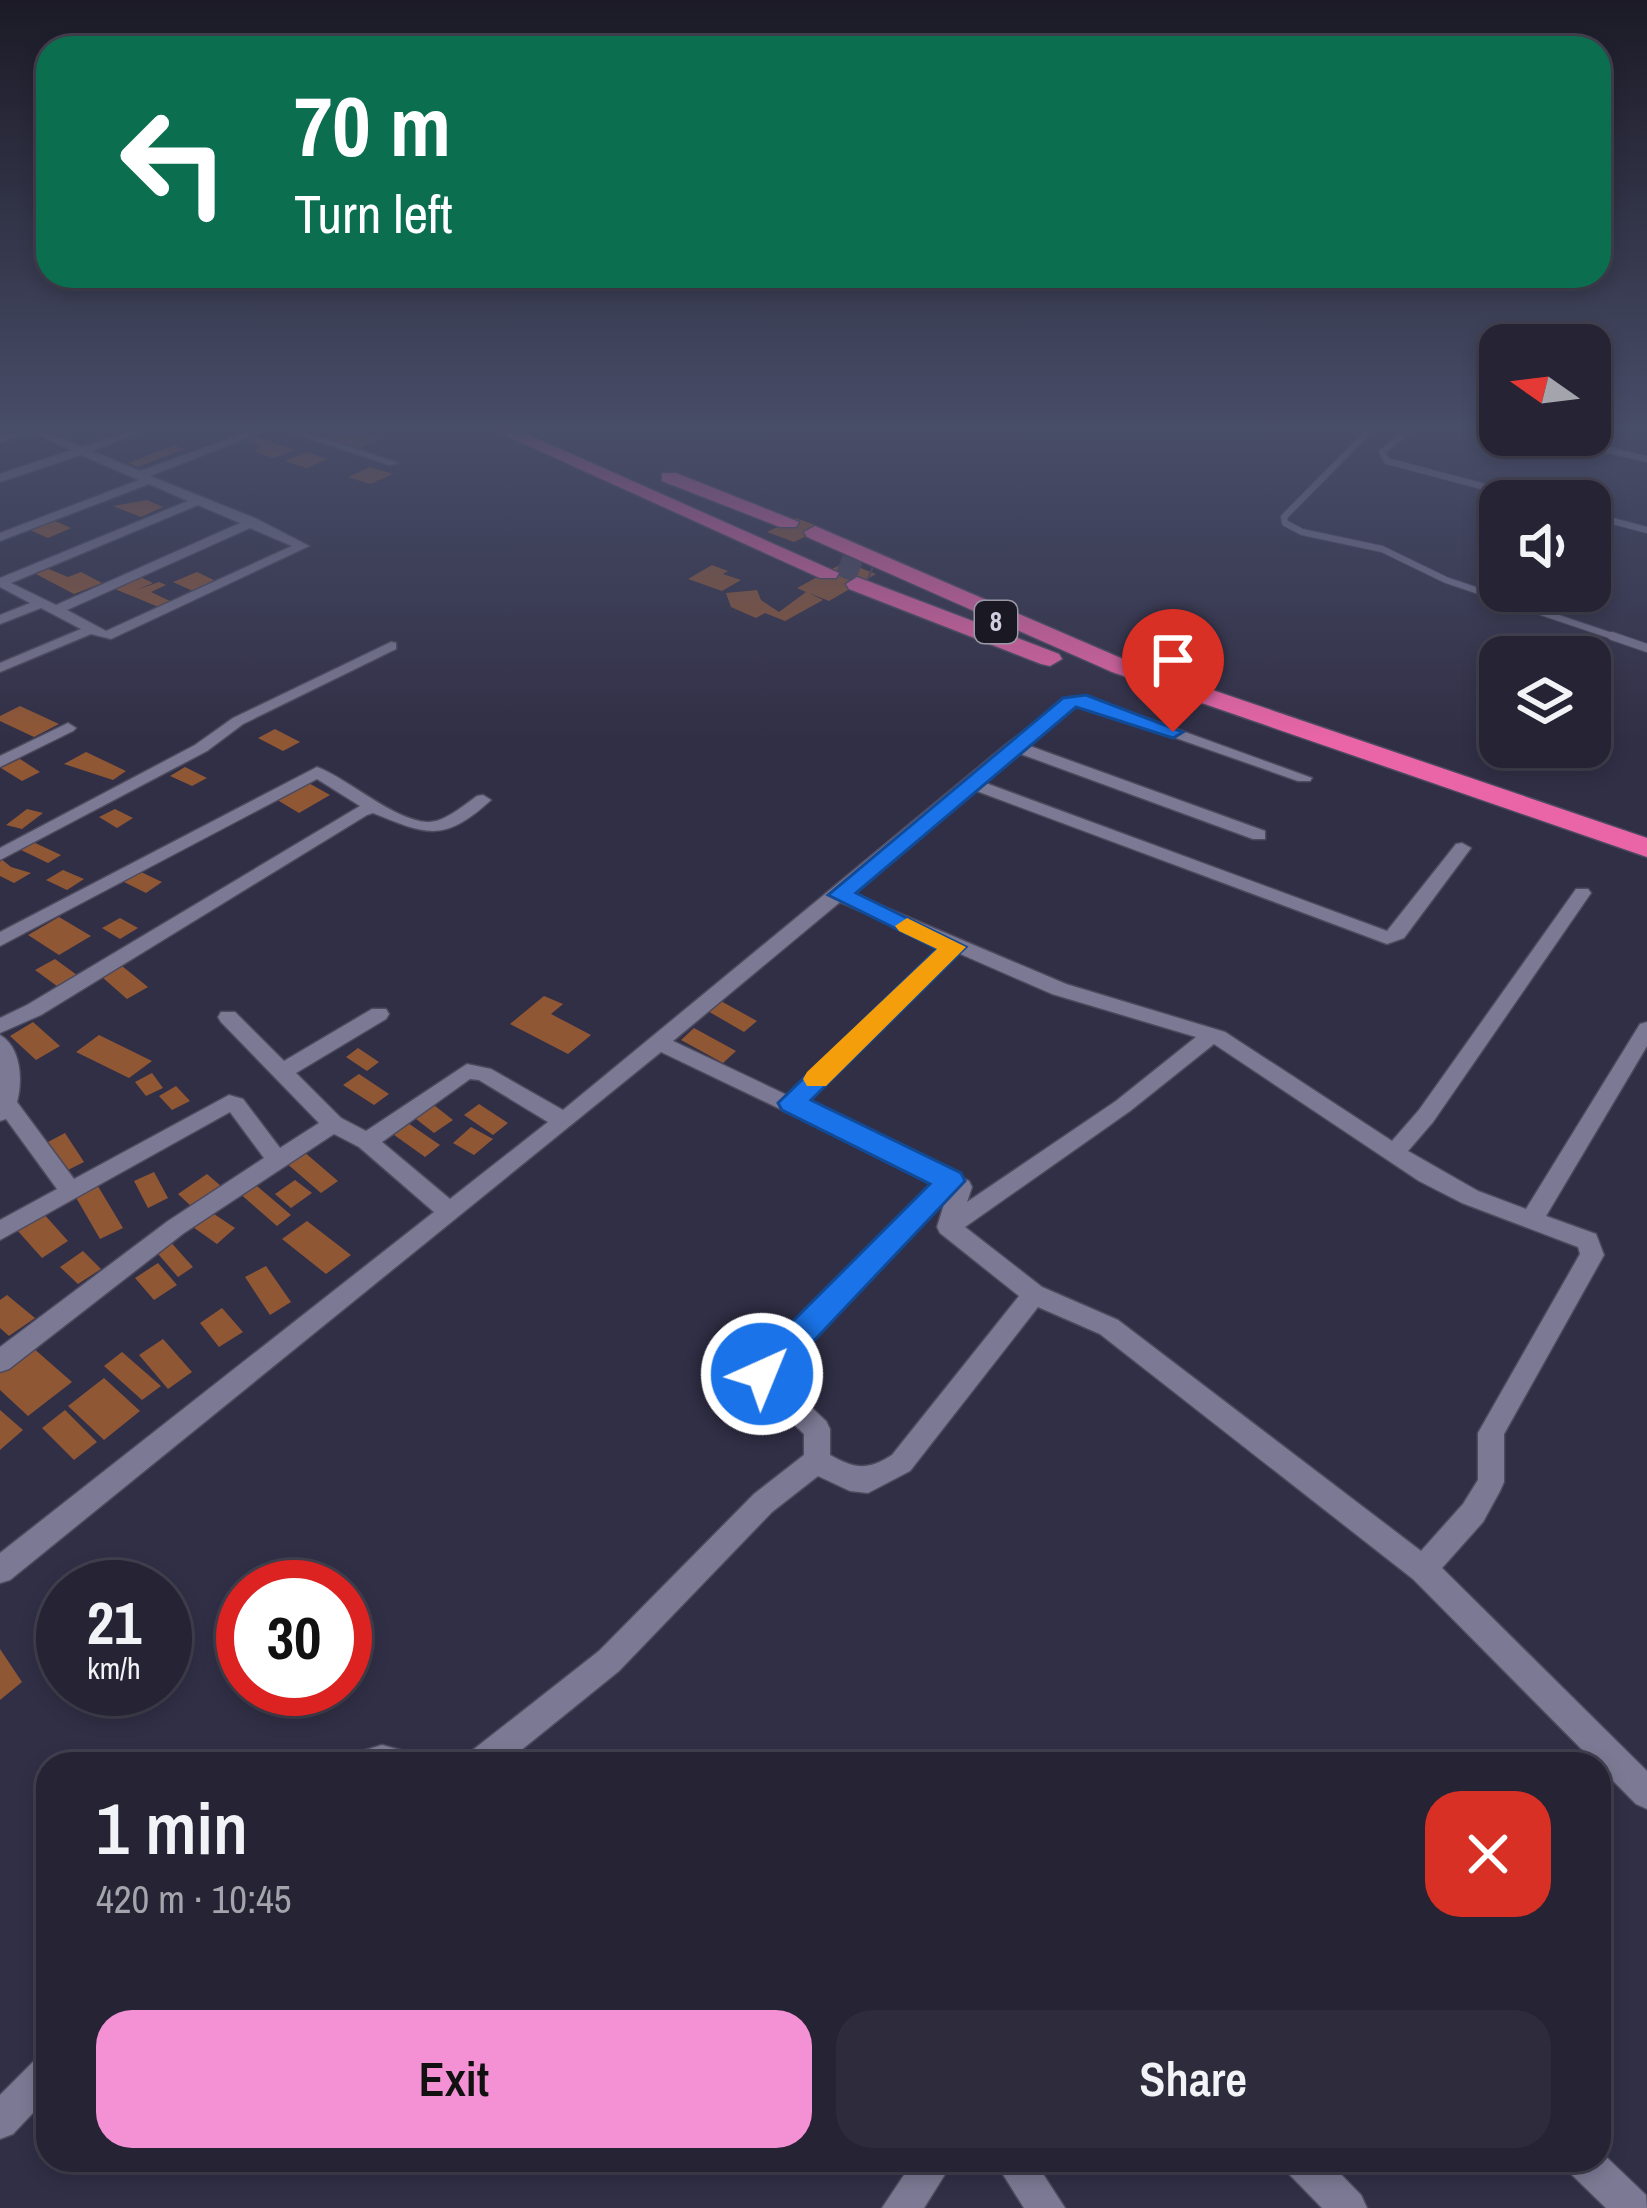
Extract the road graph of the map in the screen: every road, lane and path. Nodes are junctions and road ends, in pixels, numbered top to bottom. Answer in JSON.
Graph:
{"nodes":[{"id":1,"x":118,"y":534,"type":"edge"},
{"id":2,"x":224,"y":534,"type":"edge"},
{"id":3,"x":278,"y":534,"type":"edge"},
{"id":4,"x":751,"y":534,"type":"edge"},
{"id":5,"x":760,"y":534,"type":"edge"},
{"id":6,"x":820,"y":534,"type":"edge"},
{"id":7,"x":1312,"y":534,"type":"edge"},
{"id":8,"x":848,"y":575,"type":"junction"},
{"id":9,"x":1,"y":582,"type":"edge"},
{"id":10,"x":48,"y":607,"type":"junction"},
{"id":11,"x":0,"y":620,"type":"edge"},
{"id":12,"x":89,"y":630,"type":"junction"},
{"id":13,"x":391,"y":646,"type":"dead end"},
{"id":14,"x":1647,"y":648,"type":"edge"},
{"id":15,"x":1121,"y":667,"type":"junction"},
{"id":16,"x":0,"y":668,"type":"edge"},
{"id":17,"x":68,"y":728,"type":"dead end"},
{"id":18,"x":1014,"y":746,"type":"junction"},
{"id":19,"x":1,"y":761,"type":"edge"},
{"id":20,"x":1304,"y":778,"type":"dead end"},
{"id":21,"x":972,"y":784,"type":"junction"},
{"id":22,"x":484,"y":800,"type":"dead end"},
{"id":23,"x":374,"y":807,"type":"junction"},
{"id":24,"x":1258,"y":835,"type":"dead end"},
{"id":25,"x":1462,"y":848,"type":"dead end"},
{"id":26,"x":1647,"y":848,"type":"edge"},
{"id":27,"x":0,"y":855,"type":"edge"},
{"id":28,"x":1647,"y":872,"type":"edge"},
{"id":29,"x":1582,"y":893,"type":"dead end"},
{"id":30,"x":840,"y":895,"type":"junction"},
{"id":31,"x":0,"y":940,"type":"edge"},
{"id":32,"x":953,"y":947,"type":"junction"},
{"id":33,"x":379,"y":1014,"type":"dead end"},
{"id":34,"x":228,"y":1017,"type":"dead end"},
{"id":35,"x":0,"y":1026,"type":"edge"},
{"id":36,"x":1647,"y":1029,"type":"edge"},
{"id":37,"x":1212,"y":1034,"type":"junction"},
{"id":38,"x":0,"y":1042,"type":"edge"},
{"id":39,"x":659,"y":1043,"type":"junction"},
{"id":40,"x":4,"y":1066,"type":"edge"},
{"id":41,"x":282,"y":1072,"type":"junction"},
{"id":42,"x":792,"y":1103,"type":"junction"},
{"id":43,"x":3,"y":1108,"type":"edge"},
{"id":44,"x":564,"y":1120,"type":"junction"},
{"id":45,"x":333,"y":1124,"type":"junction"},
{"id":46,"x":367,"y":1142,"type":"junction"},
{"id":47,"x":1393,"y":1154,"type":"junction"},
{"id":48,"x":276,"y":1159,"type":"junction"},
{"id":49,"x":951,"y":1181,"type":"junction"},
{"id":50,"x":70,"y":1190,"type":"junction"},
{"id":51,"x":449,"y":1212,"type":"junction"},
{"id":52,"x":1532,"y":1219,"type":"junction"},
{"id":53,"x":948,"y":1227,"type":"junction"},
{"id":54,"x":0,"y":1231,"type":"edge"},
{"id":55,"x":1034,"y":1294,"type":"junction"},
{"id":56,"x":0,"y":1360,"type":"edge"},
{"id":57,"x":817,"y":1460,"type":"junction"},
{"id":58,"x":1424,"y":1569,"type":"junction"},
{"id":59,"x":0,"y":1570,"type":"edge"},
{"id":60,"x":495,"y":1752,"type":"edge"},
{"id":61,"x":1606,"y":1752,"type":"edge"},
{"id":62,"x":1611,"y":1757,"type":"edge"},
{"id":63,"x":1647,"y":1793,"type":"edge"},
{"id":64,"x":36,"y":2084,"type":"edge"},
{"id":65,"x":0,"y":2121,"type":"edge"},
{"id":66,"x":928,"y":2172,"type":"edge"},
{"id":67,"x":1020,"y":2172,"type":"edge"},
{"id":68,"x":1313,"y":2172,"type":"edge"},
{"id":69,"x":1596,"y":2172,"type":"edge"},
{"id":70,"x":902,"y":2208,"type":"edge"},
{"id":71,"x":1046,"y":2208,"type":"edge"},
{"id":72,"x":1348,"y":2208,"type":"edge"},
{"id":73,"x":1633,"y":2208,"type":"edge"}],
"edges":[{"from":1,"to":9,"type":"street"},
{"from":2,"to":10,"type":"street"},
{"from":3,"to":12,"type":"street"},
{"from":4,"to":8,"type":"highway","number":"8"},
{"from":5,"to":8,"type":"highway","number":"8"},
{"from":6,"to":15,"type":"highway","number":"8"},
{"from":7,"to":14,"type":"lane"},
{"from":8,"to":15,"type":"highway","number":"8"},
{"from":8,"to":28,"type":"highway","number":"8"},
{"from":9,"to":10,"type":"street"},
{"from":10,"to":11,"type":"street"},
{"from":10,"to":12,"type":"street"},
{"from":12,"to":16,"type":"street"},
{"from":13,"to":27,"type":"street"},
{"from":15,"to":26,"type":"highway","number":"8"},
{"from":17,"to":19,"type":"street"},
{"from":18,"to":20,"type":"street"},
{"from":18,"to":21,"type":"street"},
{"from":18,"to":24,"type":"street"},
{"from":21,"to":25,"type":"street"},
{"from":21,"to":30,"type":"street"},
{"from":22,"to":23,"type":"street"},
{"from":23,"to":31,"type":"street"},
{"from":23,"to":35,"type":"street"},
{"from":29,"to":47,"type":"street"},
{"from":30,"to":32,"type":"street"},
{"from":30,"to":39,"type":"street"},
{"from":32,"to":37,"type":"street"},
{"from":32,"to":42,"type":"street"},
{"from":33,"to":41,"type":"street"},
{"from":34,"to":41,"type":"street"},
{"from":36,"to":52,"type":"street"},
{"from":37,"to":47,"type":"street"},
{"from":37,"to":53,"type":"street"},
{"from":38,"to":40,"type":"street"},
{"from":39,"to":42,"type":"street"},
{"from":39,"to":44,"type":"street"},
{"from":40,"to":43,"type":"street"},
{"from":41,"to":45,"type":"street"},
{"from":42,"to":49,"type":"street"},
{"from":43,"to":50,"type":"street"},
{"from":44,"to":46,"type":"street"},
{"from":44,"to":51,"type":"street"},
{"from":45,"to":46,"type":"street"},
{"from":45,"to":48,"type":"street"},
{"from":46,"to":51,"type":"street"},
{"from":47,"to":52,"type":"street"},
{"from":48,"to":50,"type":"street"},
{"from":48,"to":56,"type":"street"},
{"from":49,"to":53,"type":"street"},
{"from":49,"to":57,"type":"street"},
{"from":50,"to":54,"type":"street"},
{"from":51,"to":59,"type":"street"},
{"from":52,"to":58,"type":"street"},
{"from":53,"to":55,"type":"street"},
{"from":55,"to":57,"type":"street"},
{"from":55,"to":58,"type":"street"},
{"from":57,"to":60,"type":"street"},
{"from":58,"to":61,"type":"street"},
{"from":62,"to":63,"type":"street"},
{"from":64,"to":65,"type":"street"},
{"from":66,"to":70,"type":"street"},
{"from":67,"to":71,"type":"street"},
{"from":68,"to":72,"type":"street"},
{"from":69,"to":73,"type":"street"}]}
